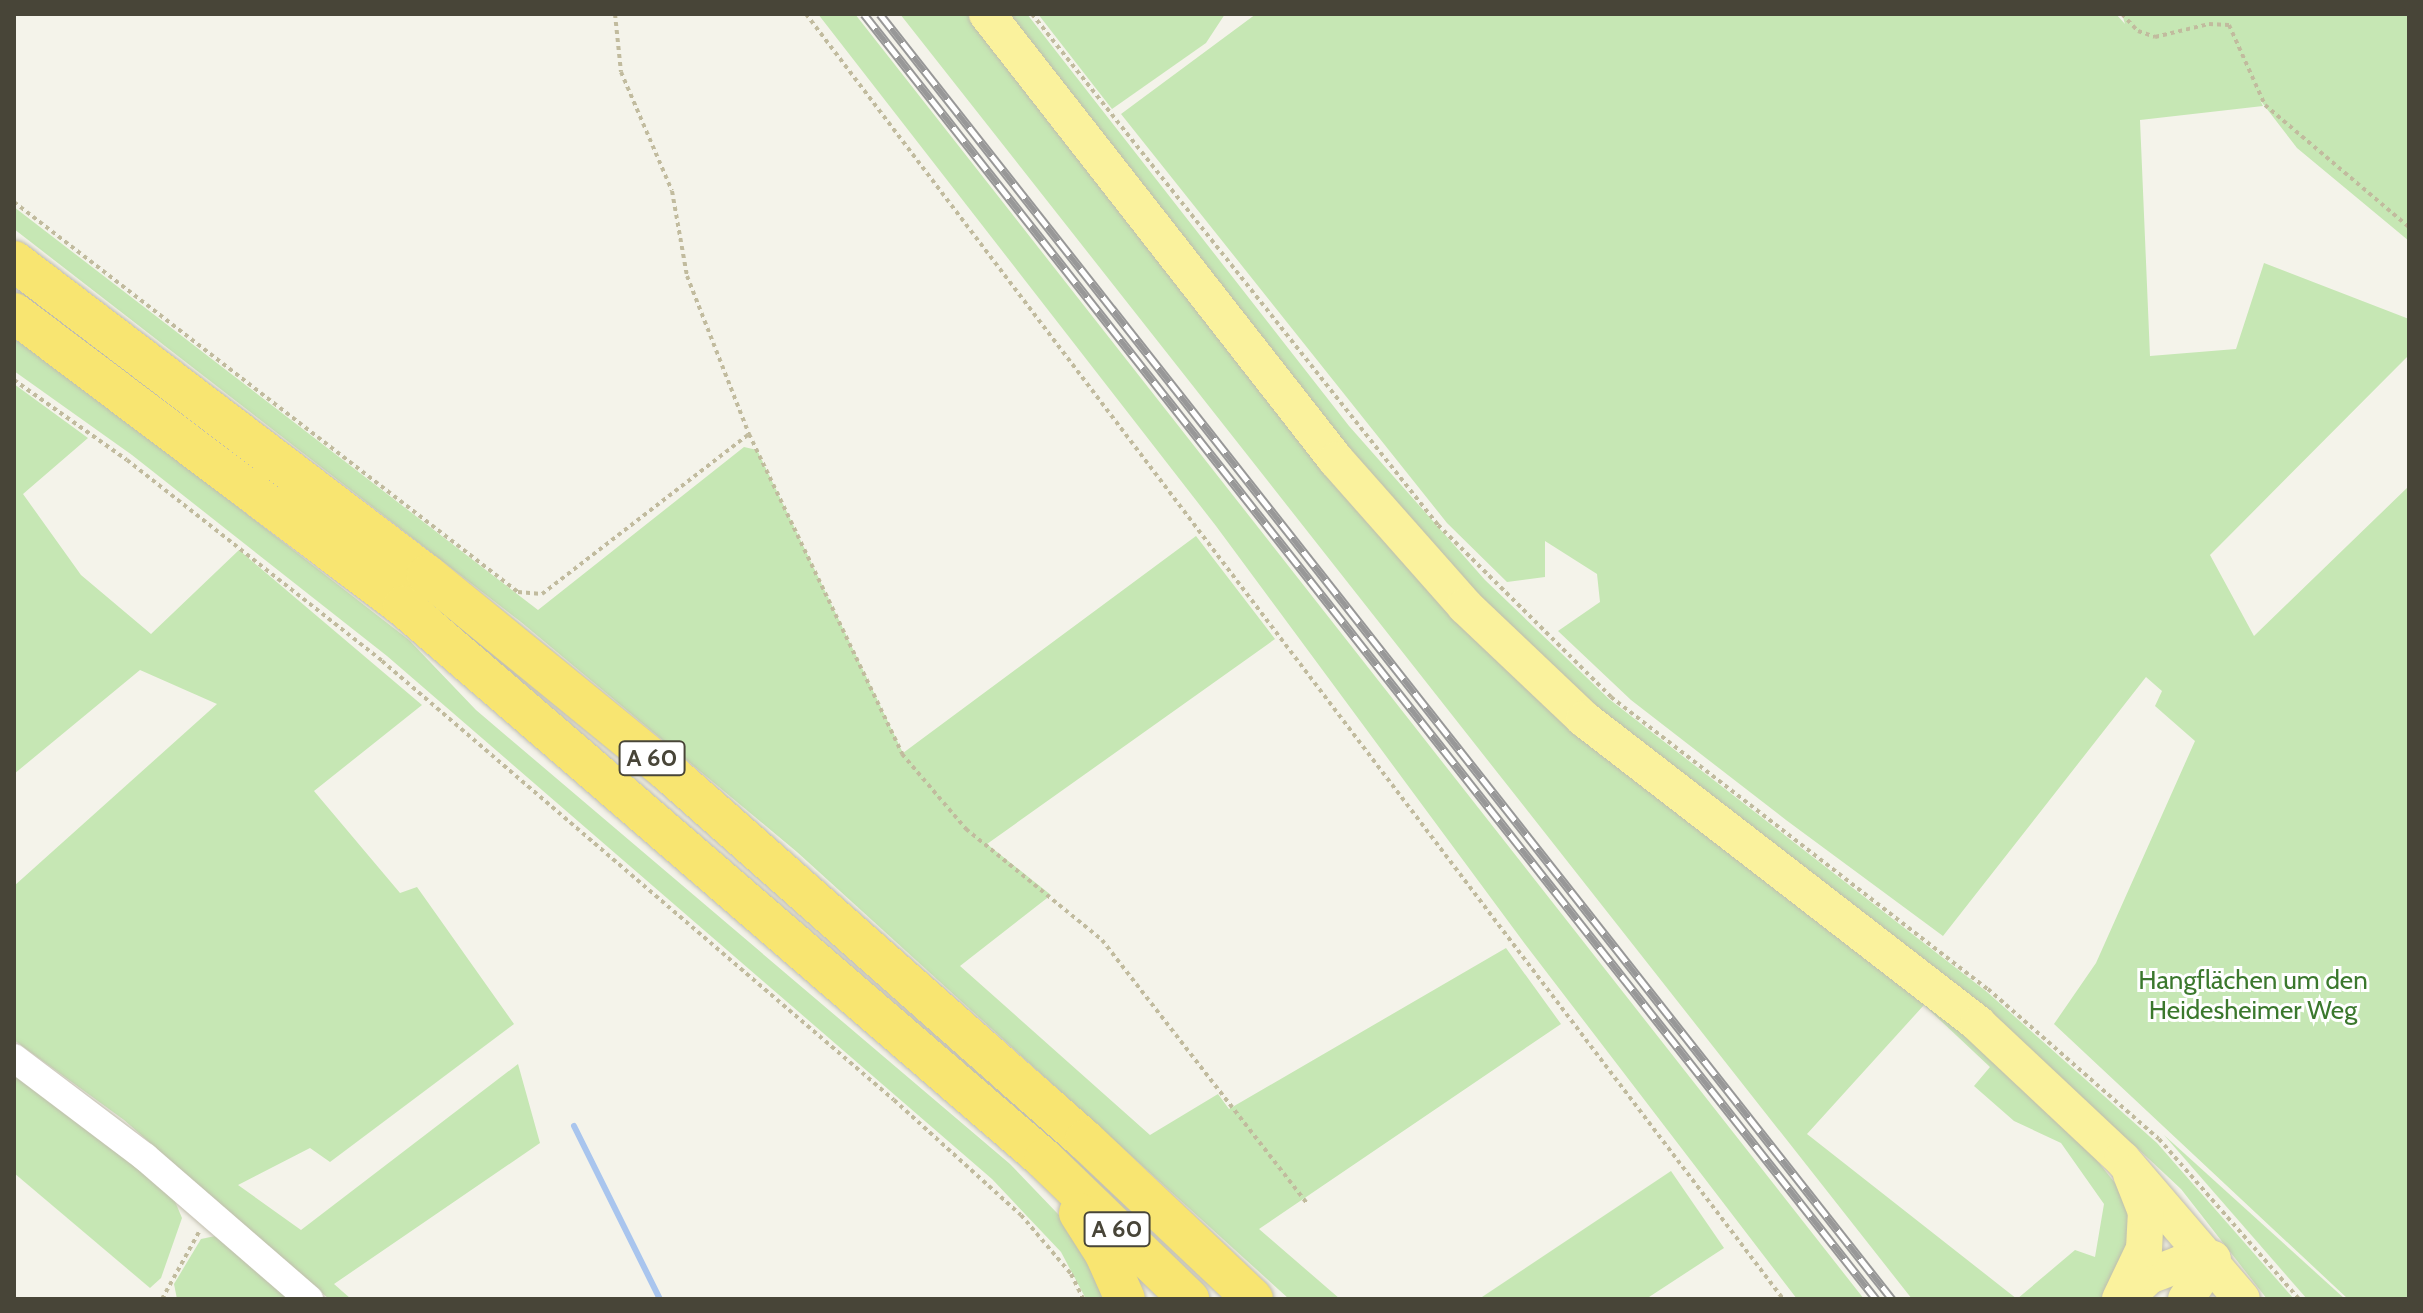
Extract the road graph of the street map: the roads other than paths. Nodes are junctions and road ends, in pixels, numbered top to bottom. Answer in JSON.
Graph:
{"nodes":[{"id":1,"x":987,"y":14,"type":"edge"},
{"id":2,"x":14,"y":261,"type":"edge"},
{"id":3,"x":14,"y":313,"type":"edge"},
{"id":4,"x":14,"y":1058,"type":"edge"},
{"id":5,"x":1044,"y":1159,"type":"junction"},
{"id":6,"x":2122,"y":1159,"type":"junction"},
{"id":7,"x":2213,"y":1259,"type":"junction"},
{"id":8,"x":309,"y":1299,"type":"edge"},
{"id":9,"x":1125,"y":1299,"type":"edge"},
{"id":10,"x":1189,"y":1299,"type":"edge"},
{"id":11,"x":1253,"y":1299,"type":"edge"},
{"id":12,"x":2123,"y":1299,"type":"edge"},
{"id":13,"x":2186,"y":1299,"type":"edge"},
{"id":14,"x":2242,"y":1299,"type":"edge"}],
"edges":[{"from":1,"to":6,"type":"main road"},
{"from":2,"to":11,"type":"highway","number":"A 60"},
{"from":3,"to":5,"type":"highway","number":"A 60"},
{"from":4,"to":8,"type":"street"},
{"from":5,"to":9,"type":"highway"},
{"from":5,"to":10,"type":"highway","number":"A 60"},
{"from":6,"to":7,"type":"main road"},
{"from":6,"to":12,"type":"main road"},
{"from":7,"to":12,"type":"main road"},
{"from":7,"to":13,"type":"main road"},
{"from":7,"to":14,"type":"main road"}]}
